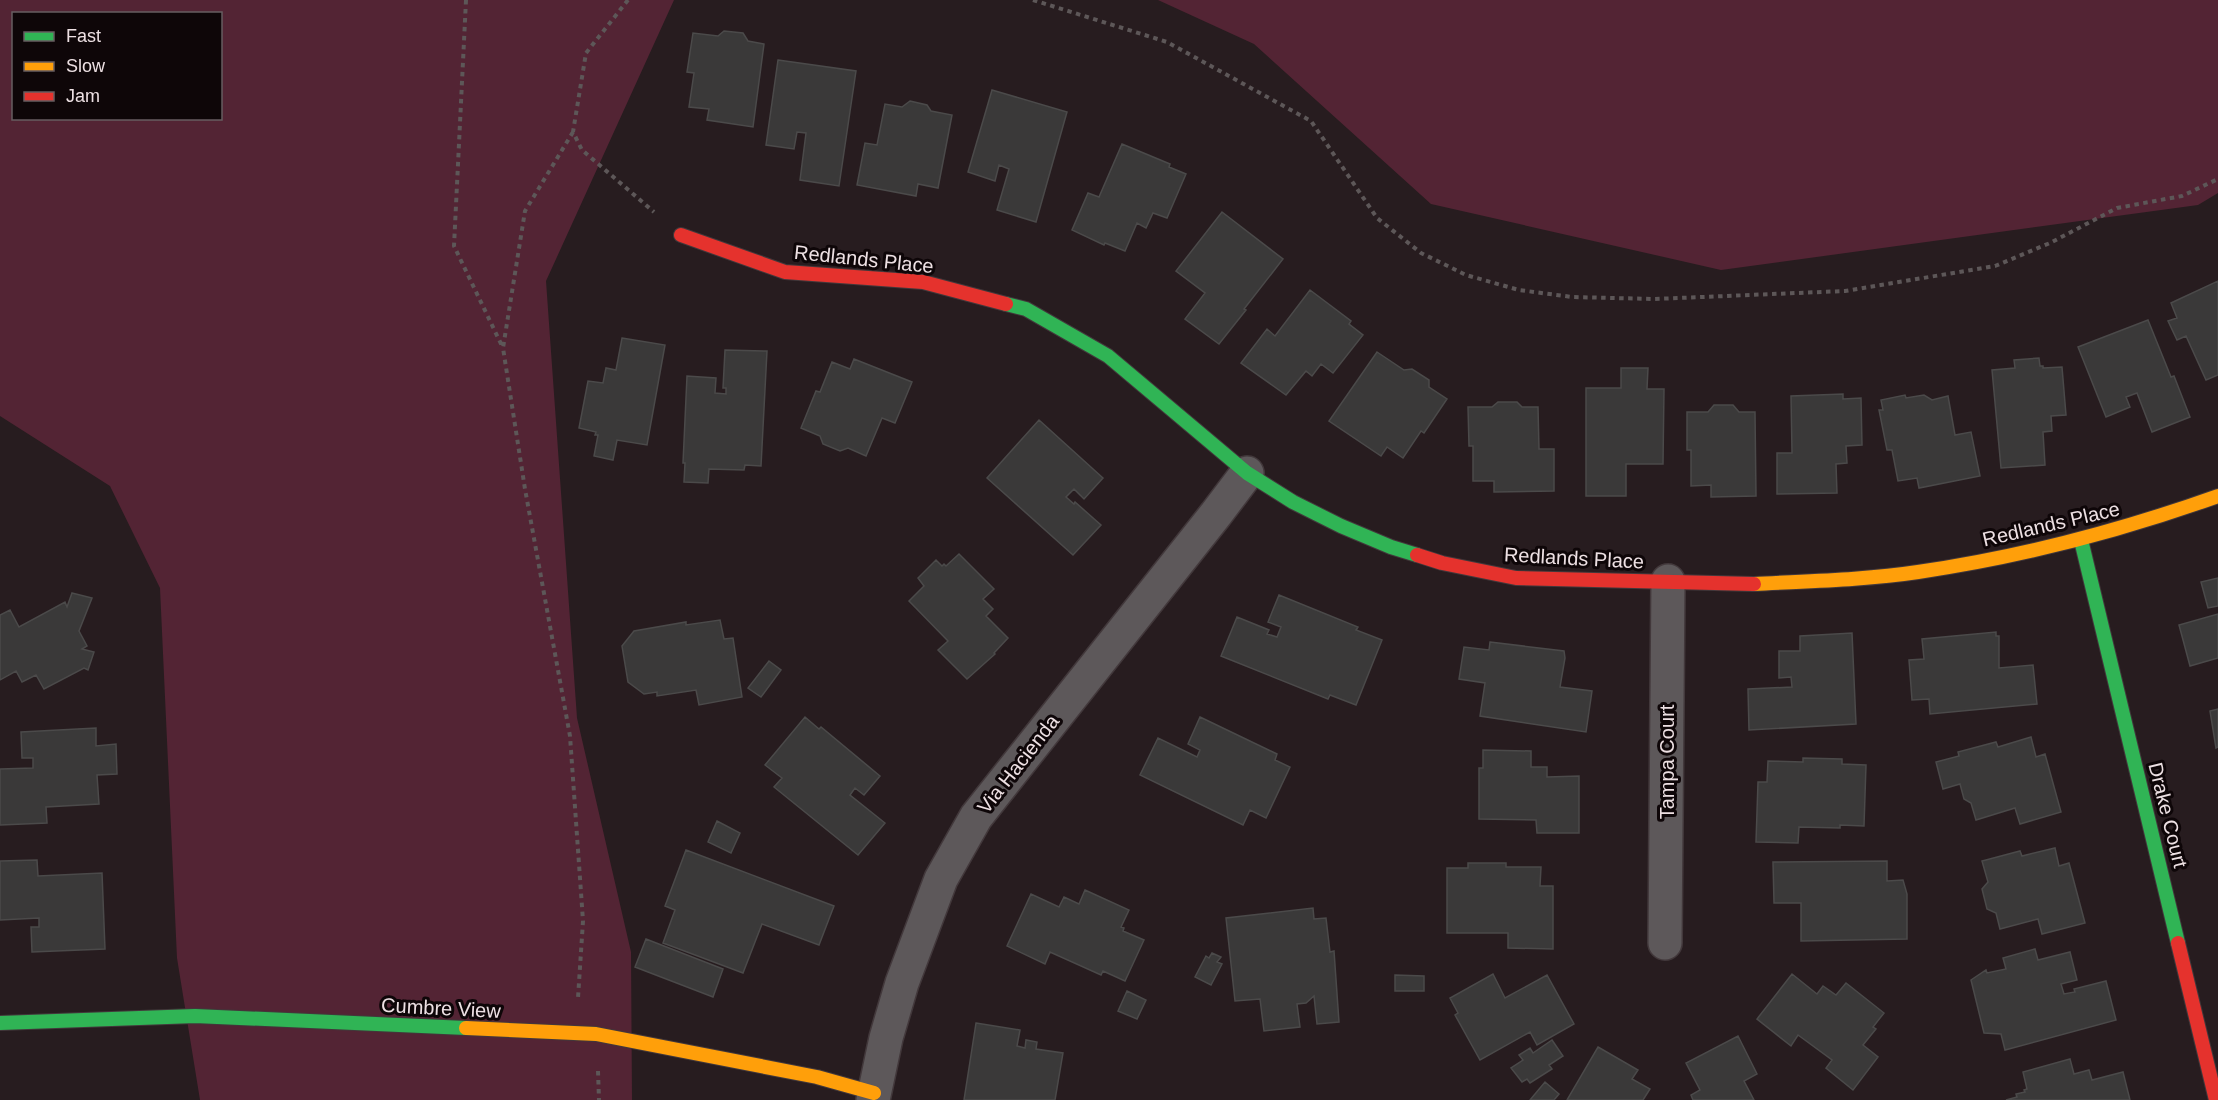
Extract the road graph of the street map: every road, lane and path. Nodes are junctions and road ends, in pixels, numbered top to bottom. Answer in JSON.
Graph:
{"nodes":[{"id":1,"x":466,"y":0,"type":"edge"},
{"id":2,"x":628,"y":0,"type":"edge"},
{"id":3,"x":1033,"y":0,"type":"edge"},
{"id":4,"x":573,"y":132,"type":"junction"},
{"id":5,"x":2218,"y":179,"type":"edge"},
{"id":6,"x":681,"y":235,"type":"joint"},
{"id":7,"x":503,"y":348,"type":"junction"},
{"id":8,"x":1247,"y":473,"type":"junction"},
{"id":9,"x":2218,"y":496,"type":"edge"},
{"id":10,"x":2081,"y":540,"type":"junction"},
{"id":11,"x":1668,"y":581,"type":"junction"},
{"id":12,"x":1665,"y":943,"type":"dead end"},
{"id":13,"x":0,"y":1023,"type":"edge"},
{"id":14,"x":576,"y":1035,"type":"junction"},
{"id":15,"x":874,"y":1097,"type":"edge"},
{"id":16,"x":2216,"y":1100,"type":"edge"}],
"edges":[{"from":1,"to":7,"type":"path"},
{"from":2,"to":4,"type":"path"},
{"from":3,"to":5,"type":"path"},
{"from":4,"to":6,"type":"path"},
{"from":4,"to":7,"type":"path"},
{"from":6,"to":8,"type":"street","name":"Redlands Place"},
{"from":7,"to":14,"type":"path"},
{"from":8,"to":11,"type":"street","name":"Redlands Place"},
{"from":8,"to":15,"type":"street","name":"Via Hacienda"},
{"from":9,"to":10,"type":"street","name":"Redlands Place"},
{"from":10,"to":11,"type":"street","name":"Redlands Place"},
{"from":10,"to":16,"type":"street","name":"Drake Court"},
{"from":11,"to":12,"type":"street","name":"Tampa Court"},
{"from":13,"to":14,"type":"street","name":"Cumbre View"},
{"from":14,"to":15,"type":"street","name":"Cumbre View"}]}
